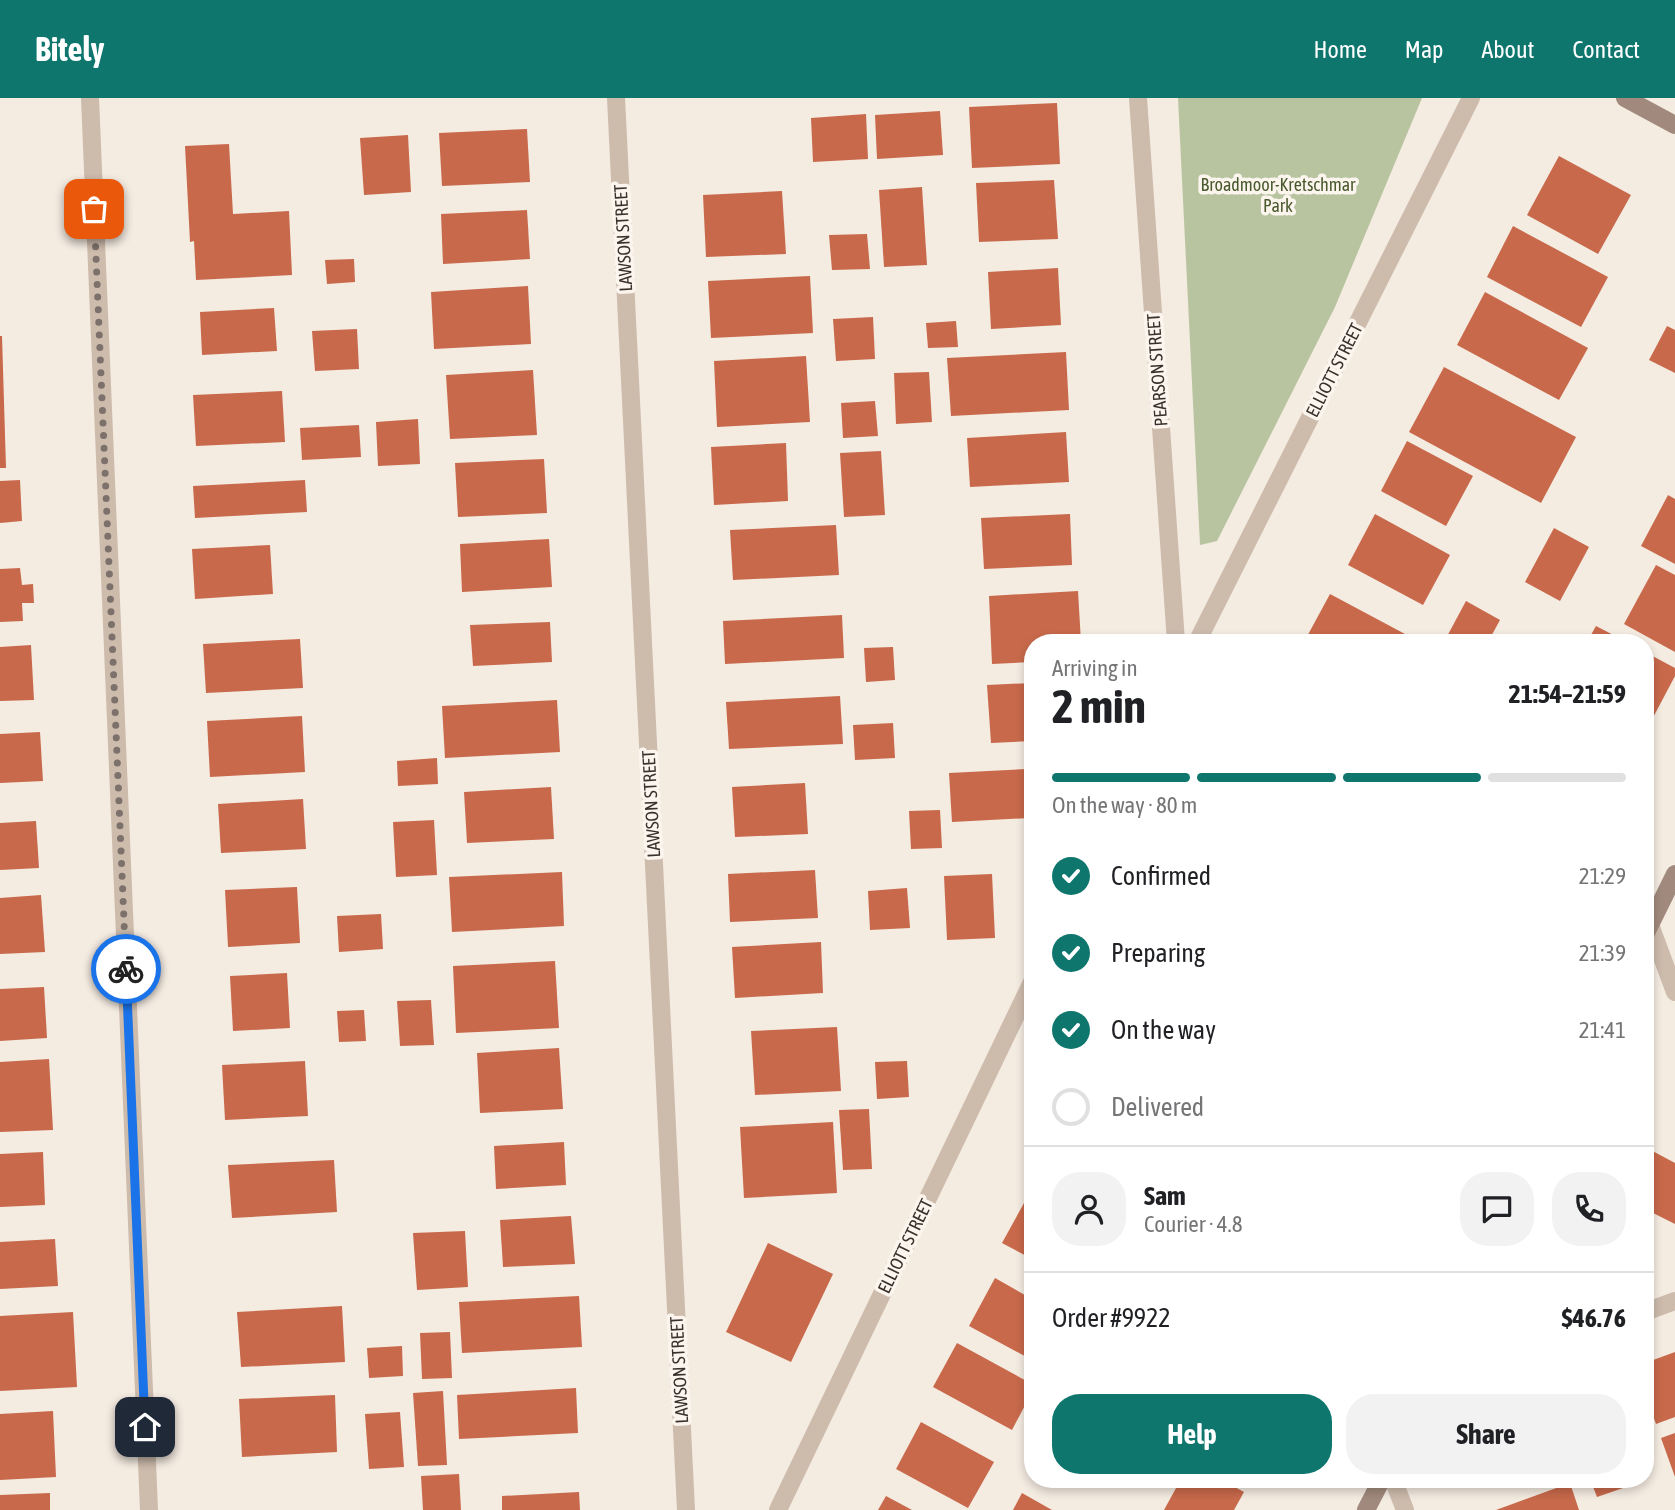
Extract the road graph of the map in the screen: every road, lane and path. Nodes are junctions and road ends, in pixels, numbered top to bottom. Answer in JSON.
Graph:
{"nodes":[{"id":1,"x":90,"y":98,"type":"edge"},
{"id":2,"x":616,"y":98,"type":"edge"},
{"id":3,"x":1138,"y":98,"type":"edge"},
{"id":4,"x":1471,"y":98,"type":"edge"},
{"id":5,"x":1626,"y":98,"type":"edge"},
{"id":6,"x":1675,"y":125,"type":"edge"},
{"id":7,"x":1174,"y":634,"type":"edge"},
{"id":8,"x":1201,"y":634,"type":"edge"},
{"id":9,"x":1675,"y":874,"type":"edge"},
{"id":10,"x":1654,"y":916,"type":"edge"},
{"id":11,"x":1654,"y":946,"type":"edge"},
{"id":12,"x":1675,"y":992,"type":"edge"},
{"id":13,"x":1024,"y":999,"type":"edge"},
{"id":14,"x":1675,"y":1301,"type":"edge"},
{"id":15,"x":1654,"y":1309,"type":"edge"},
{"id":16,"x":1377,"y":1488,"type":"edge"},
{"id":17,"x":1397,"y":1488,"type":"edge"},
{"id":18,"x":149,"y":1510,"type":"edge"},
{"id":19,"x":686,"y":1510,"type":"edge"},
{"id":20,"x":778,"y":1510,"type":"edge"},
{"id":21,"x":1366,"y":1510,"type":"edge"},
{"id":22,"x":1405,"y":1510,"type":"edge"}],
"edges":[{"from":1,"to":18,"type":"street"},
{"from":2,"to":19,"type":"street","name":"LAWSON STREET"},
{"from":3,"to":7,"type":"street","name":"PEARSON STREET"},
{"from":4,"to":8,"type":"street","name":"ELLIOTT STREET"},
{"from":5,"to":6,"type":"main road"},
{"from":9,"to":10,"type":"main road"},
{"from":11,"to":12,"type":"street"},
{"from":13,"to":20,"type":"street","name":"ELLIOTT STREET"},
{"from":14,"to":15,"type":"street"},
{"from":16,"to":21,"type":"main road"},
{"from":17,"to":22,"type":"street"}]}
